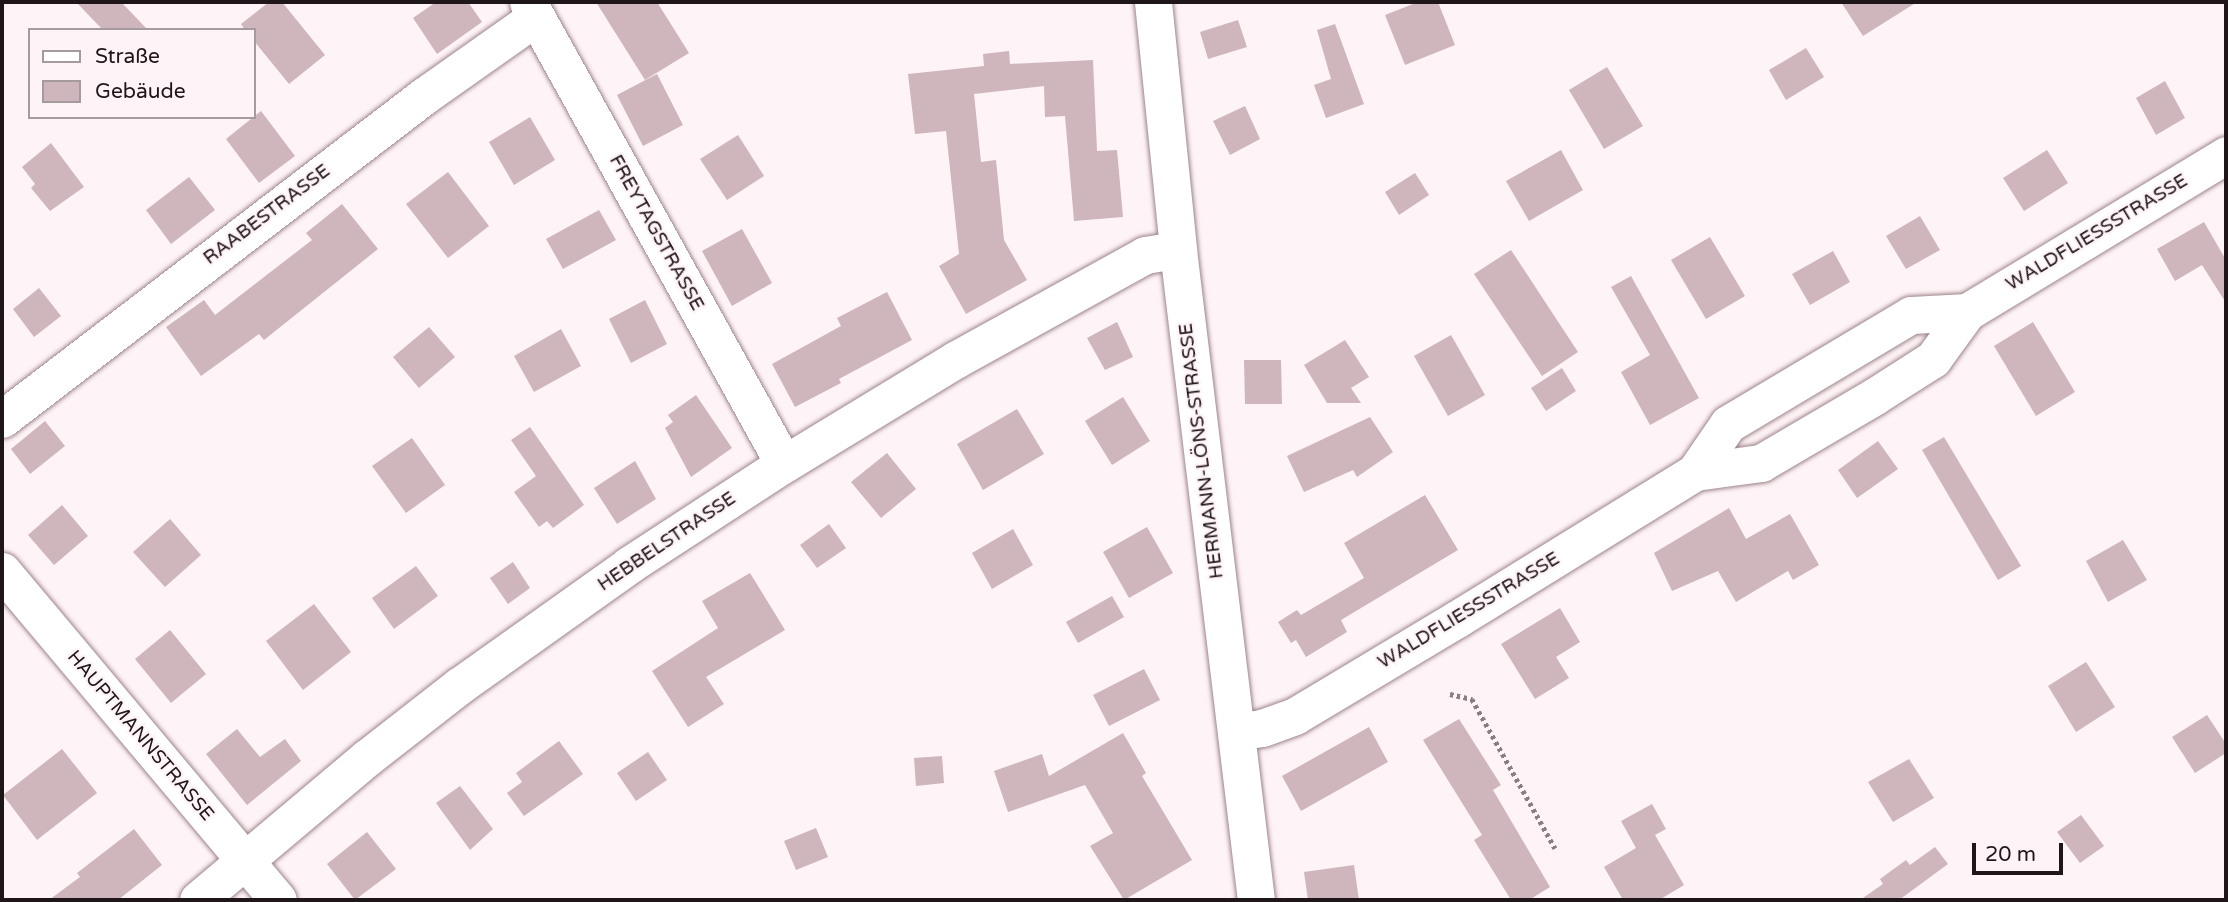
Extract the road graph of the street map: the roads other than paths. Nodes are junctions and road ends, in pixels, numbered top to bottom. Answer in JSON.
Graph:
{"nodes":[{"id":1,"x":1153,"y":2,"type":"edge"},
{"id":2,"x":532,"y":10,"type":"edge"},
{"id":3,"x":2226,"y":155,"type":"edge"},
{"id":4,"x":1178,"y":250,"type":"junction"},
{"id":5,"x":1967,"y":312,"type":"junction"},
{"id":6,"x":2,"y":419,"type":"edge"},
{"id":7,"x":784,"y":464,"type":"junction"},
{"id":8,"x":1695,"y":472,"type":"junction"},
{"id":9,"x":2,"y":571,"type":"edge"},
{"id":10,"x":1236,"y":732,"type":"junction"},
{"id":11,"x":244,"y":860,"type":"junction"},
{"id":12,"x":198,"y":900,"type":"edge"},
{"id":13,"x":278,"y":900,"type":"edge"},
{"id":14,"x":1256,"y":900,"type":"edge"}],
"edges":[{"from":1,"to":4,"type":"street","name":"HERMANN-LÖNS-STRASSE"},
{"from":2,"to":6,"type":"street","name":"RAABESTRASSE"},
{"from":2,"to":7,"type":"street","name":"FREYTAGSTRASSE"},
{"from":3,"to":5,"type":"street","name":"WALDFLIESSSTRASSE"},
{"from":4,"to":7,"type":"street","name":"HEBBELSTRASSE"},
{"from":4,"to":10,"type":"street","name":"HERMANN-LÖNS-STRASSE"},
{"from":5,"to":8,"type":"street","name":"WALDFLIESSSTRASSE"},
{"from":5,"to":8,"type":"street","name":"WALDFLIESSSTRASSE"},
{"from":7,"to":11,"type":"street","name":"HEBBELSTRASSE"},
{"from":8,"to":10,"type":"street","name":"WALDFLIESSSTRASSE"},
{"from":9,"to":11,"type":"street","name":"HAUPTMANNSTRASSE"},
{"from":10,"to":14,"type":"street","name":"HERMANN-LÖNS-STRASSE"},
{"from":11,"to":12,"type":"street","name":"HEBBELSTRASSE"},
{"from":11,"to":13,"type":"street","name":"HAUPTMANNSTRASSE"}]}
